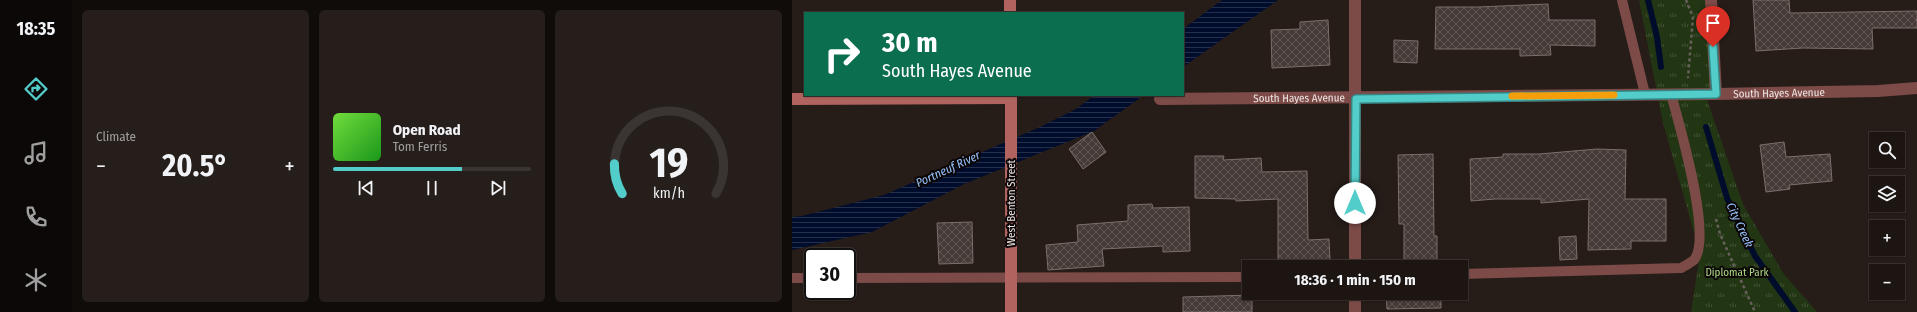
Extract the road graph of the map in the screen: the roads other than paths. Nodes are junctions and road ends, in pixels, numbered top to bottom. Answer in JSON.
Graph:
{"nodes":[{"id":1,"x":1010,"y":0,"type":"edge"},
{"id":2,"x":1355,"y":0,"type":"edge"},
{"id":3,"x":1622,"y":0,"type":"edge"},
{"id":4,"x":1711,"y":0,"type":"edge"},
{"id":5,"x":1010,"y":12,"type":"edge"},
{"id":6,"x":1917,"y":88,"type":"edge"},
{"id":7,"x":1645,"y":94,"type":"junction"},
{"id":8,"x":1671,"y":94,"type":"junction"},
{"id":9,"x":1716,"y":94,"type":"junction"},
{"id":10,"x":1011,"y":96,"type":"edge"},
{"id":11,"x":792,"y":99,"type":"edge"},
{"id":12,"x":1160,"y":99,"type":"dead end"},
{"id":13,"x":1356,"y":99,"type":"junction"},
{"id":14,"x":1355,"y":260,"type":"edge"},
{"id":15,"x":1468,"y":274,"type":"edge"},
{"id":16,"x":1011,"y":277,"type":"junction"},
{"id":17,"x":1242,"y":277,"type":"edge"},
{"id":18,"x":792,"y":278,"type":"edge"},
{"id":19,"x":804,"y":278,"type":"edge"},
{"id":20,"x":856,"y":278,"type":"edge"},
{"id":21,"x":1355,"y":300,"type":"edge"},
{"id":22,"x":1011,"y":312,"type":"edge"},
{"id":23,"x":1355,"y":312,"type":"edge"}],
"edges":[{"from":1,"to":5,"type":"street"},
{"from":2,"to":13,"type":"street"},
{"from":3,"to":7,"type":"lane"},
{"from":4,"to":9,"type":"street"},
{"from":6,"to":9,"type":"street","name":"South Hayes Avenue"},
{"from":7,"to":8,"type":"street","name":"South Hayes Avenue"},
{"from":7,"to":13,"type":"street","name":"South Hayes Avenue"},
{"from":8,"to":9,"type":"street","name":"South Hayes Avenue"},
{"from":8,"to":15,"type":"lane"},
{"from":10,"to":11,"type":"street"},
{"from":10,"to":16,"type":"street","name":"West Benton Street"},
{"from":12,"to":13,"type":"street","name":"South Hayes Avenue"},
{"from":13,"to":14,"type":"street"},
{"from":16,"to":17,"type":"lane"},
{"from":16,"to":20,"type":"lane"},
{"from":16,"to":22,"type":"street","name":"West Benton Street"},
{"from":18,"to":19,"type":"lane"},
{"from":21,"to":23,"type":"street"}]}
